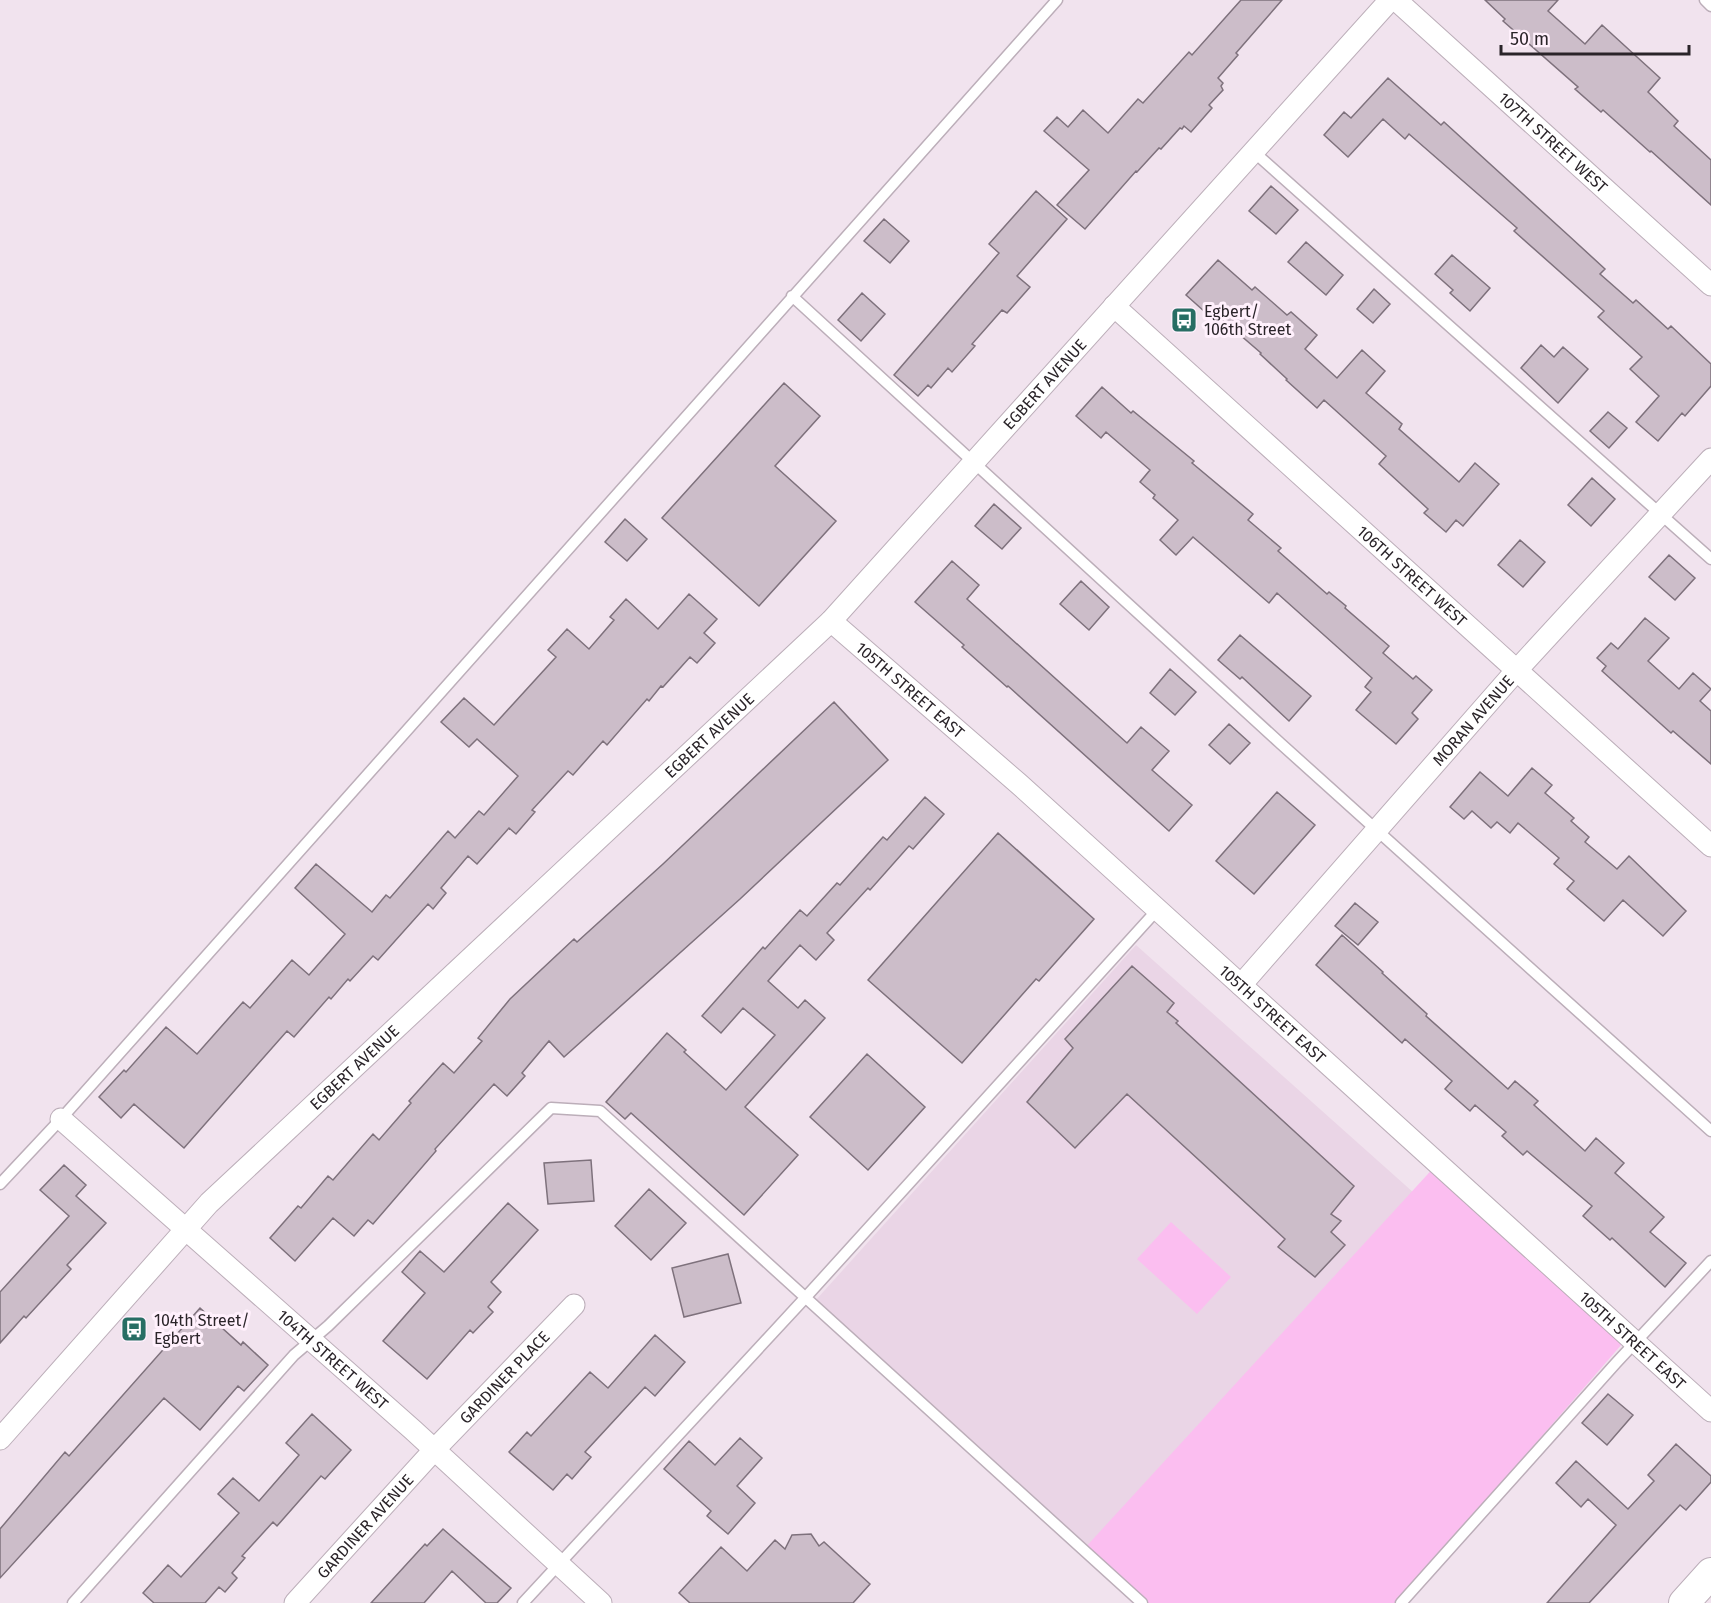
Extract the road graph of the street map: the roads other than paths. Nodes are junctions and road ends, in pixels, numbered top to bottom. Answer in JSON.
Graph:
{"nodes":[{"id":1,"x":1057,"y":0,"type":"edge"},
{"id":2,"x":1390,"y":0,"type":"edge"},
{"id":3,"x":1396,"y":0,"type":"edge"},
{"id":4,"x":1705,"y":0,"type":"edge"},
{"id":5,"x":1711,"y":6,"type":"edge"},
{"id":6,"x":1254,"y":152,"type":"junction"},
{"id":7,"x":1711,"y":285,"type":"edge"},
{"id":8,"x":792,"y":296,"type":"junction"},
{"id":9,"x":1114,"y":306,"type":"junction"},
{"id":10,"x":1711,"y":459,"type":"edge"},
{"id":11,"x":974,"y":462,"type":"junction"},
{"id":12,"x":1662,"y":514,"type":"junction"},
{"id":13,"x":1711,"y":559,"type":"edge"},
{"id":14,"x":831,"y":621,"type":"junction"},
{"id":15,"x":1516,"y":670,"type":"junction"},
{"id":16,"x":1377,"y":828,"type":"junction"},
{"id":17,"x":1711,"y":846,"type":"edge"},
{"id":18,"x":1158,"y":909,"type":"junction"},
{"id":19,"x":1241,"y":985,"type":"junction"},
{"id":20,"x":60,"y":1119,"type":"junction"},
{"id":21,"x":1711,"y":1131,"type":"edge"},
{"id":22,"x":0,"y":1184,"type":"edge"},
{"id":23,"x":188,"y":1229,"type":"junction"},
{"id":24,"x":1711,"y":1261,"type":"edge"},
{"id":25,"x":805,"y":1298,"type":"junction"},
{"id":26,"x":574,"y":1305,"type":"dead end"},
{"id":27,"x":312,"y":1339,"type":"junction"},
{"id":28,"x":1635,"y":1342,"type":"junction"},
{"id":29,"x":1711,"y":1411,"type":"edge"},
{"id":30,"x":0,"y":1440,"type":"edge"},
{"id":31,"x":435,"y":1449,"type":"junction"},
{"id":32,"x":558,"y":1563,"type":"junction"},
{"id":33,"x":1711,"y":1573,"type":"edge"},
{"id":34,"x":73,"y":1603,"type":"edge"},
{"id":35,"x":295,"y":1603,"type":"edge"},
{"id":36,"x":523,"y":1603,"type":"edge"},
{"id":37,"x":601,"y":1603,"type":"edge"},
{"id":38,"x":1142,"y":1603,"type":"edge"},
{"id":39,"x":1401,"y":1603,"type":"edge"},
{"id":40,"x":1684,"y":1603,"type":"edge"}],
"edges":[{"from":1,"to":8,"type":"lane"},
{"from":2,"to":6,"type":"street","name":"EGBERT AVENUE"},
{"from":3,"to":7,"type":"street","name":"107TH STREET WEST"},
{"from":4,"to":5,"type":"lane"},
{"from":6,"to":9,"type":"street","name":"EGBERT AVENUE"},
{"from":6,"to":12,"type":"lane"},
{"from":8,"to":11,"type":"lane"},
{"from":8,"to":20,"type":"lane"},
{"from":9,"to":11,"type":"street","name":"EGBERT AVENUE"},
{"from":9,"to":15,"type":"street","name":"106TH STREET WEST"},
{"from":10,"to":12,"type":"street","name":"MORAN AVENUE"},
{"from":11,"to":14,"type":"street","name":"EGBERT AVENUE"},
{"from":11,"to":16,"type":"lane"},
{"from":12,"to":13,"type":"lane"},
{"from":12,"to":15,"type":"street","name":"MORAN AVENUE"},
{"from":14,"to":18,"type":"street","name":"105TH STREET EAST"},
{"from":14,"to":23,"type":"street","name":"EGBERT AVENUE"},
{"from":15,"to":16,"type":"street","name":"MORAN AVENUE"},
{"from":15,"to":17,"type":"street","name":"106TH STREET WEST"},
{"from":16,"to":19,"type":"street","name":"MORAN AVENUE"},
{"from":16,"to":21,"type":"lane"},
{"from":18,"to":19,"type":"street","name":"105TH STREET EAST"},
{"from":18,"to":25,"type":"lane"},
{"from":19,"to":28,"type":"street","name":"105TH STREET EAST"},
{"from":20,"to":22,"type":"lane"},
{"from":20,"to":23,"type":"street","name":"104TH STREET WEST"},
{"from":23,"to":27,"type":"street","name":"104TH STREET WEST"},
{"from":23,"to":30,"type":"street","name":"EGBERT AVENUE"},
{"from":24,"to":28,"type":"lane"},
{"from":25,"to":27,"type":"lane"},
{"from":25,"to":32,"type":"lane"},
{"from":25,"to":38,"type":"lane"},
{"from":26,"to":31,"type":"street","name":"GARDINER PLACE"},
{"from":27,"to":31,"type":"street","name":"104TH STREET WEST"},
{"from":27,"to":34,"type":"lane"},
{"from":28,"to":29,"type":"street","name":"105TH STREET EAST"},
{"from":28,"to":39,"type":"lane"},
{"from":31,"to":32,"type":"street","name":"104TH STREET WEST"},
{"from":31,"to":35,"type":"street","name":"GARDINER AVENUE"},
{"from":32,"to":36,"type":"lane"},
{"from":32,"to":37,"type":"street","name":"104TH STREET WEST"},
{"from":33,"to":40,"type":"main road"}]}
